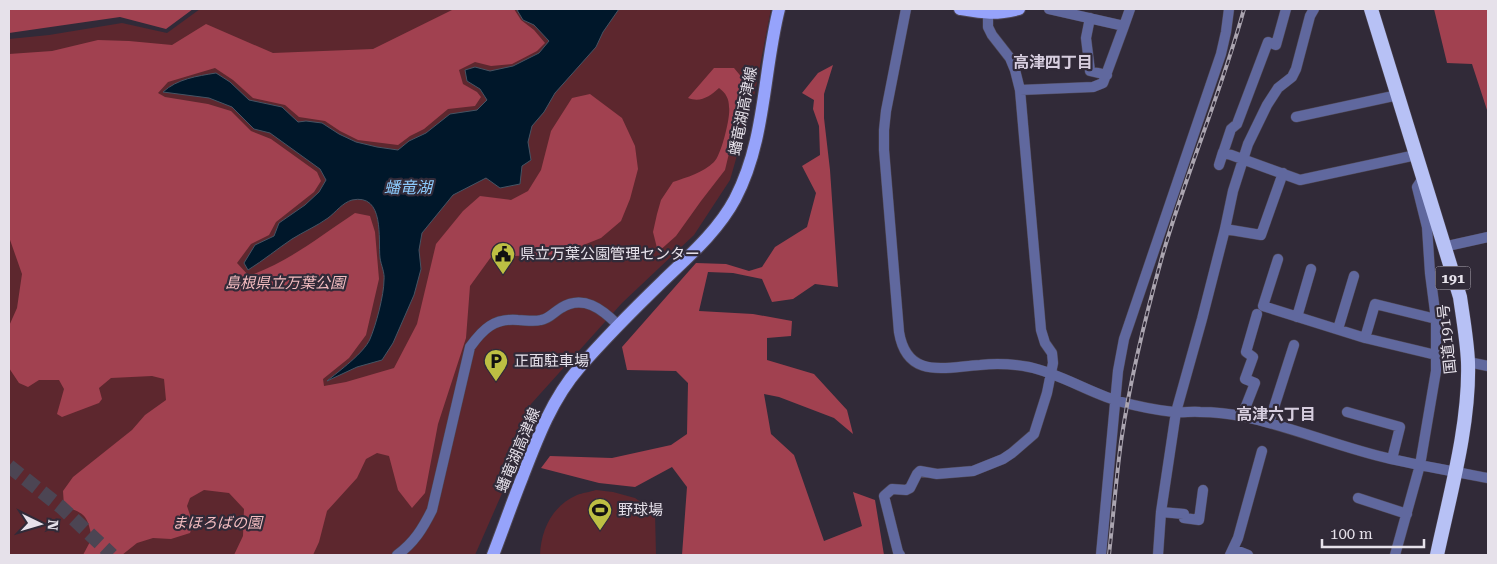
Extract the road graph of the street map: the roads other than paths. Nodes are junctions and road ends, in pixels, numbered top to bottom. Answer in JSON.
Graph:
{"nodes":[{"id":1,"x":779,"y":9,"type":"edge"},
{"id":2,"x":906,"y":9,"type":"edge"},
{"id":3,"x":960,"y":9,"type":"edge"},
{"id":4,"x":1019,"y":9,"type":"edge"},
{"id":5,"x":1049,"y":9,"type":"edge"},
{"id":6,"x":1130,"y":9,"type":"edge"},
{"id":7,"x":1229,"y":9,"type":"edge"},
{"id":8,"x":1286,"y":9,"type":"edge"},
{"id":9,"x":1314,"y":9,"type":"edge"},
{"id":10,"x":1371,"y":9,"type":"edge"},
{"id":11,"x":988,"y":14,"type":"junction"},
{"id":12,"x":1090,"y":18,"type":"junction"},
{"id":13,"x":1124,"y":26,"type":"junction"},
{"id":14,"x":1107,"y":75,"type":"junction"},
{"id":15,"x":1020,"y":90,"type":"junction"},
{"id":16,"x":1398,"y":95,"type":"junction"},
{"id":17,"x":1296,"y":117,"type":"dead end"},
{"id":18,"x":1416,"y":155,"type":"junction"},
{"id":19,"x":1242,"y":159,"type":"junction"},
{"id":20,"x":1284,"y":173,"type":"junction"},
{"id":21,"x":1423,"y":178,"type":"junction"},
{"id":22,"x":1225,"y":229,"type":"junction"},
{"id":23,"x":1488,"y":238,"type":"edge"},
{"id":24,"x":1443,"y":247,"type":"junction"},
{"id":25,"x":1278,"y":259,"type":"dead end"},
{"id":26,"x":1311,"y":268,"type":"dead end"},
{"id":27,"x":1354,"y":276,"type":"dead end"},
{"id":28,"x":1257,"y":314,"type":"dead end"},
{"id":29,"x":1298,"y":317,"type":"junction"},
{"id":30,"x":1436,"y":319,"type":"junction"},
{"id":31,"x":618,"y":325,"type":"junction"},
{"id":32,"x":1338,"y":330,"type":"junction"},
{"id":33,"x":1364,"y":338,"type":"junction"},
{"id":34,"x":1294,"y":345,"type":"dead end"},
{"id":35,"x":1436,"y":355,"type":"junction"},
{"id":36,"x":1468,"y":362,"type":"junction"},
{"id":37,"x":1488,"y":366,"type":"edge"},
{"id":38,"x":1050,"y":373,"type":"junction"},
{"id":39,"x":1116,"y":400,"type":"junction"},
{"id":40,"x":1176,"y":412,"type":"junction"},
{"id":41,"x":1347,"y":412,"type":"dead end"},
{"id":42,"x":1242,"y":416,"type":"junction"},
{"id":43,"x":1269,"y":423,"type":"junction"},
{"id":44,"x":1262,"y":451,"type":"dead end"},
{"id":45,"x":1392,"y":459,"type":"junction"},
{"id":46,"x":1420,"y":465,"type":"junction"},
{"id":47,"x":1455,"y":471,"type":"junction"},
{"id":48,"x":1488,"y":478,"type":"edge"},
{"id":49,"x":1203,"y":490,"type":"dead end"},
{"id":50,"x":1358,"y":498,"type":"dead end"},
{"id":51,"x":1161,"y":512,"type":"junction"},
{"id":52,"x":1407,"y":514,"type":"junction"},
{"id":53,"x":1232,"y":552,"type":"edge"},
{"id":54,"x":397,"y":555,"type":"edge"},
{"id":55,"x":493,"y":555,"type":"edge"},
{"id":56,"x":900,"y":555,"type":"edge"},
{"id":57,"x":1101,"y":555,"type":"edge"},
{"id":58,"x":1158,"y":555,"type":"edge"},
{"id":59,"x":1248,"y":555,"type":"edge"},
{"id":60,"x":1395,"y":555,"type":"edge"},
{"id":61,"x":1437,"y":555,"type":"edge"}],
"edges":[{"from":1,"to":31,"type":"main road","name":"蟠竜湖高津線"},
{"from":2,"to":38,"type":"street"},
{"from":3,"to":11,"type":"main road"},
{"from":4,"to":11,"type":"main road"},
{"from":5,"to":12,"type":"street"},
{"from":6,"to":13,"type":"street"},
{"from":7,"to":39,"type":"street"},
{"from":8,"to":19,"type":"street"},
{"from":9,"to":19,"type":"street"},
{"from":10,"to":16,"type":"highway","name":"国道191号","number":"191"},
{"from":11,"to":15,"type":"street"},
{"from":12,"to":13,"type":"street"},
{"from":12,"to":14,"type":"street"},
{"from":13,"to":14,"type":"street"},
{"from":14,"to":15,"type":"street"},
{"from":15,"to":38,"type":"street"},
{"from":16,"to":17,"type":"street"},
{"from":16,"to":18,"type":"highway","name":"国道191号","number":"191"},
{"from":18,"to":20,"type":"street"},
{"from":18,"to":21,"type":"highway","name":"国道191号","number":"191"},
{"from":19,"to":20,"type":"street"},
{"from":19,"to":22,"type":"street"},
{"from":20,"to":22,"type":"street"},
{"from":21,"to":24,"type":"highway","name":"国道191号","number":"191"},
{"from":21,"to":30,"type":"street"},
{"from":22,"to":40,"type":"street"},
{"from":23,"to":24,"type":"street"},
{"from":24,"to":36,"type":"highway","name":"国道191号","number":"191"},
{"from":25,"to":29,"type":"street"},
{"from":26,"to":29,"type":"street"},
{"from":27,"to":32,"type":"street"},
{"from":28,"to":42,"type":"street"},
{"from":29,"to":32,"type":"street"},
{"from":30,"to":33,"type":"street"},
{"from":30,"to":35,"type":"street"},
{"from":31,"to":54,"type":"street"},
{"from":31,"to":55,"type":"main road","name":"蟠竜湖高津線"},
{"from":32,"to":33,"type":"street"},
{"from":33,"to":35,"type":"street"},
{"from":34,"to":43,"type":"street"},
{"from":35,"to":46,"type":"street"},
{"from":36,"to":37,"type":"street"},
{"from":36,"to":47,"type":"highway","name":"国道191号","number":"191"},
{"from":38,"to":39,"type":"street"},
{"from":38,"to":56,"type":"street"},
{"from":39,"to":40,"type":"street"},
{"from":39,"to":57,"type":"street"},
{"from":40,"to":42,"type":"street"},
{"from":40,"to":51,"type":"street"},
{"from":41,"to":45,"type":"street"},
{"from":42,"to":43,"type":"street"},
{"from":43,"to":45,"type":"street"},
{"from":44,"to":53,"type":"street"},
{"from":45,"to":46,"type":"street"},
{"from":46,"to":47,"type":"street"},
{"from":46,"to":52,"type":"street"},
{"from":47,"to":48,"type":"street"},
{"from":47,"to":61,"type":"highway","name":"国道191号","number":"191"},
{"from":49,"to":51,"type":"street"},
{"from":50,"to":52,"type":"street"},
{"from":51,"to":58,"type":"street"},
{"from":52,"to":60,"type":"street"},
{"from":53,"to":59,"type":"street"}]}
